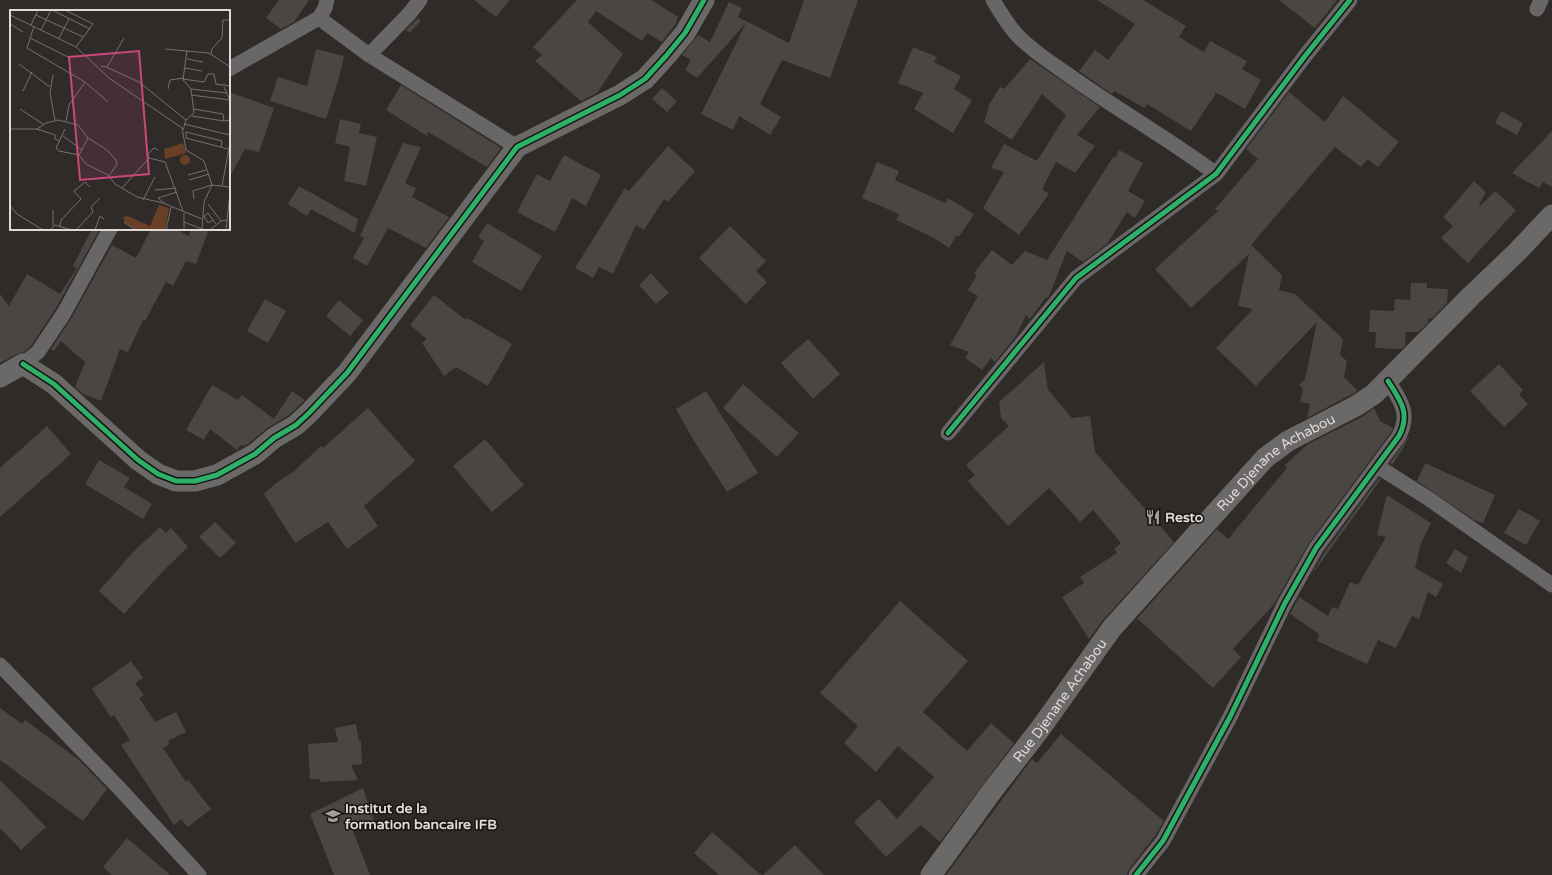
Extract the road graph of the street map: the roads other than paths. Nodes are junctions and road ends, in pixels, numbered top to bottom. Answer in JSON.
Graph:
{"nodes":[{"id":1,"x":327,"y":0,"type":"edge"},
{"id":2,"x":420,"y":0,"type":"edge"},
{"id":3,"x":704,"y":0,"type":"edge"},
{"id":4,"x":993,"y":0,"type":"edge"},
{"id":5,"x":1350,"y":0,"type":"edge"},
{"id":6,"x":319,"y":18,"type":"junction"},
{"id":7,"x":369,"y":55,"type":"junction"},
{"id":8,"x":230,"y":68,"type":"edge"},
{"id":9,"x":517,"y":147,"type":"junction"},
{"id":10,"x":1216,"y":174,"type":"junction"},
{"id":11,"x":1552,"y":215,"type":"edge"},
{"id":12,"x":109,"y":230,"type":"edge"},
{"id":13,"x":23,"y":364,"type":"junction"},
{"id":14,"x":0,"y":377,"type":"edge"},
{"id":15,"x":1388,"y":381,"type":"junction"},
{"id":16,"x":948,"y":433,"type":"dead end"},
{"id":17,"x":1377,"y":466,"type":"junction"},
{"id":18,"x":1552,"y":585,"type":"edge"},
{"id":19,"x":0,"y":666,"type":"edge"},
{"id":20,"x":199,"y":875,"type":"edge"},
{"id":21,"x":931,"y":875,"type":"edge"},
{"id":22,"x":1136,"y":875,"type":"edge"}],
"edges":[{"from":1,"to":6,"type":"street"},
{"from":2,"to":7,"type":"street"},
{"from":3,"to":9,"type":"street"},
{"from":4,"to":10,"type":"street"},
{"from":5,"to":10,"type":"street"},
{"from":6,"to":7,"type":"street"},
{"from":6,"to":8,"type":"street"},
{"from":7,"to":9,"type":"street"},
{"from":9,"to":13,"type":"street"},
{"from":10,"to":16,"type":"street"},
{"from":11,"to":15,"type":"street","name":"Rue Djenane Achabou"},
{"from":12,"to":13,"type":"street"},
{"from":13,"to":14,"type":"street"},
{"from":15,"to":17,"type":"street"},
{"from":15,"to":21,"type":"street","name":"Rue Djenane Achabou"},
{"from":17,"to":18,"type":"street"},
{"from":17,"to":22,"type":"street"},
{"from":19,"to":20,"type":"street"}]}
